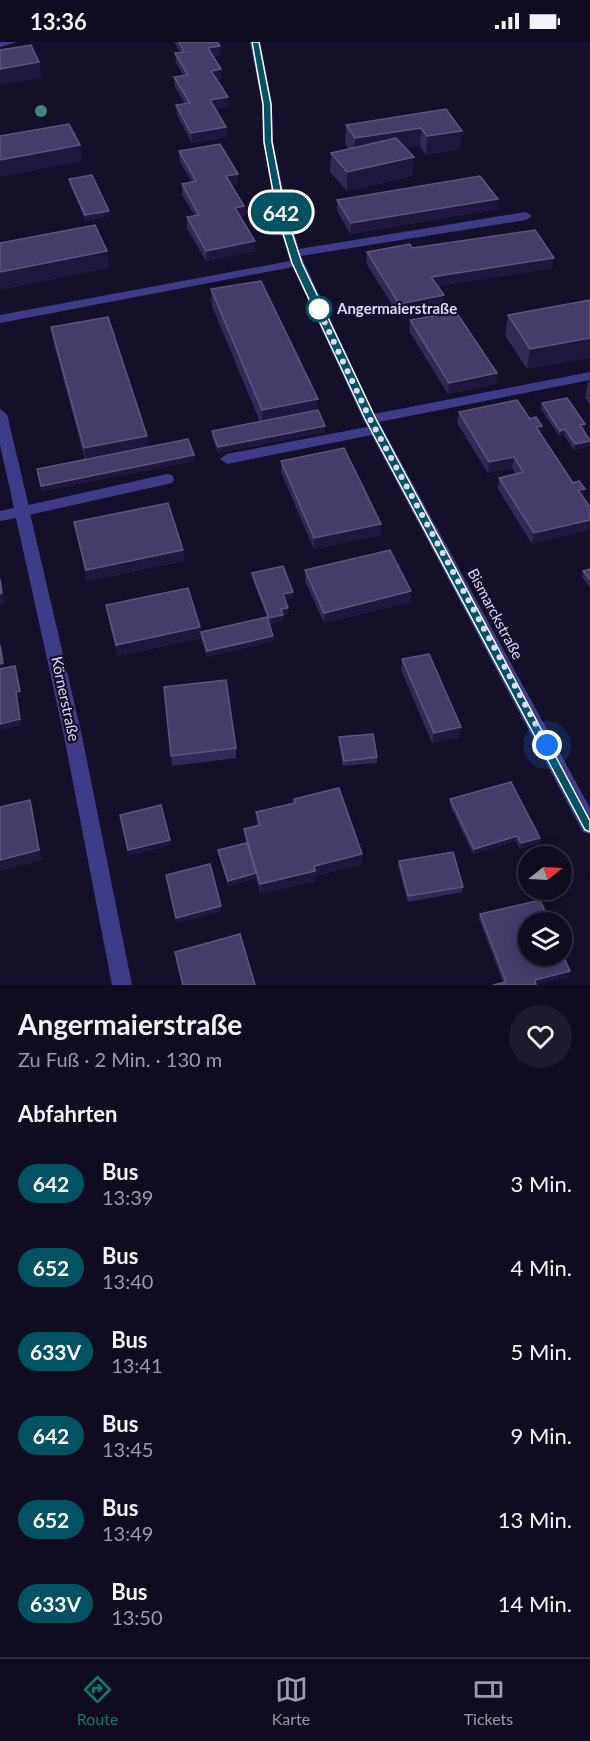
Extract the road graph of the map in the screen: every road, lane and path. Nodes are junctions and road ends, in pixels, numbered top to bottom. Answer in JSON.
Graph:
{"nodes":[{"id":1,"x":13,"y":42,"type":"edge"},
{"id":2,"x":255,"y":42,"type":"edge"},
{"id":3,"x":0,"y":44,"type":"edge"},
{"id":4,"x":526,"y":216,"type":"dead end"},
{"id":5,"x":295,"y":258,"type":"junction"},
{"id":6,"x":0,"y":319,"type":"edge"},
{"id":7,"x":590,"y":376,"type":"edge"},
{"id":8,"x":0,"y":414,"type":"edge"},
{"id":9,"x":374,"y":424,"type":"junction"},
{"id":10,"x":227,"y":459,"type":"dead end"},
{"id":11,"x":167,"y":479,"type":"dead end"},
{"id":12,"x":24,"y":511,"type":"junction"},
{"id":13,"x":0,"y":516,"type":"edge"},
{"id":14,"x":590,"y":826,"type":"edge"},
{"id":15,"x":122,"y":985,"type":"edge"}],
"edges":[{"from":1,"to":3,"type":"street"},
{"from":2,"to":5,"type":"street","name":"Bismarckstraße"},
{"from":4,"to":5,"type":"street"},
{"from":5,"to":6,"type":"street"},
{"from":5,"to":9,"type":"street","name":"Bismarckstraße"},
{"from":7,"to":9,"type":"street"},
{"from":8,"to":12,"type":"street","name":"Körnerstraße"},
{"from":9,"to":10,"type":"street"},
{"from":9,"to":14,"type":"street","name":"Bismarckstraße"},
{"from":11,"to":12,"type":"street"},
{"from":12,"to":13,"type":"street"},
{"from":12,"to":15,"type":"street","name":"Körnerstraße"}]}
